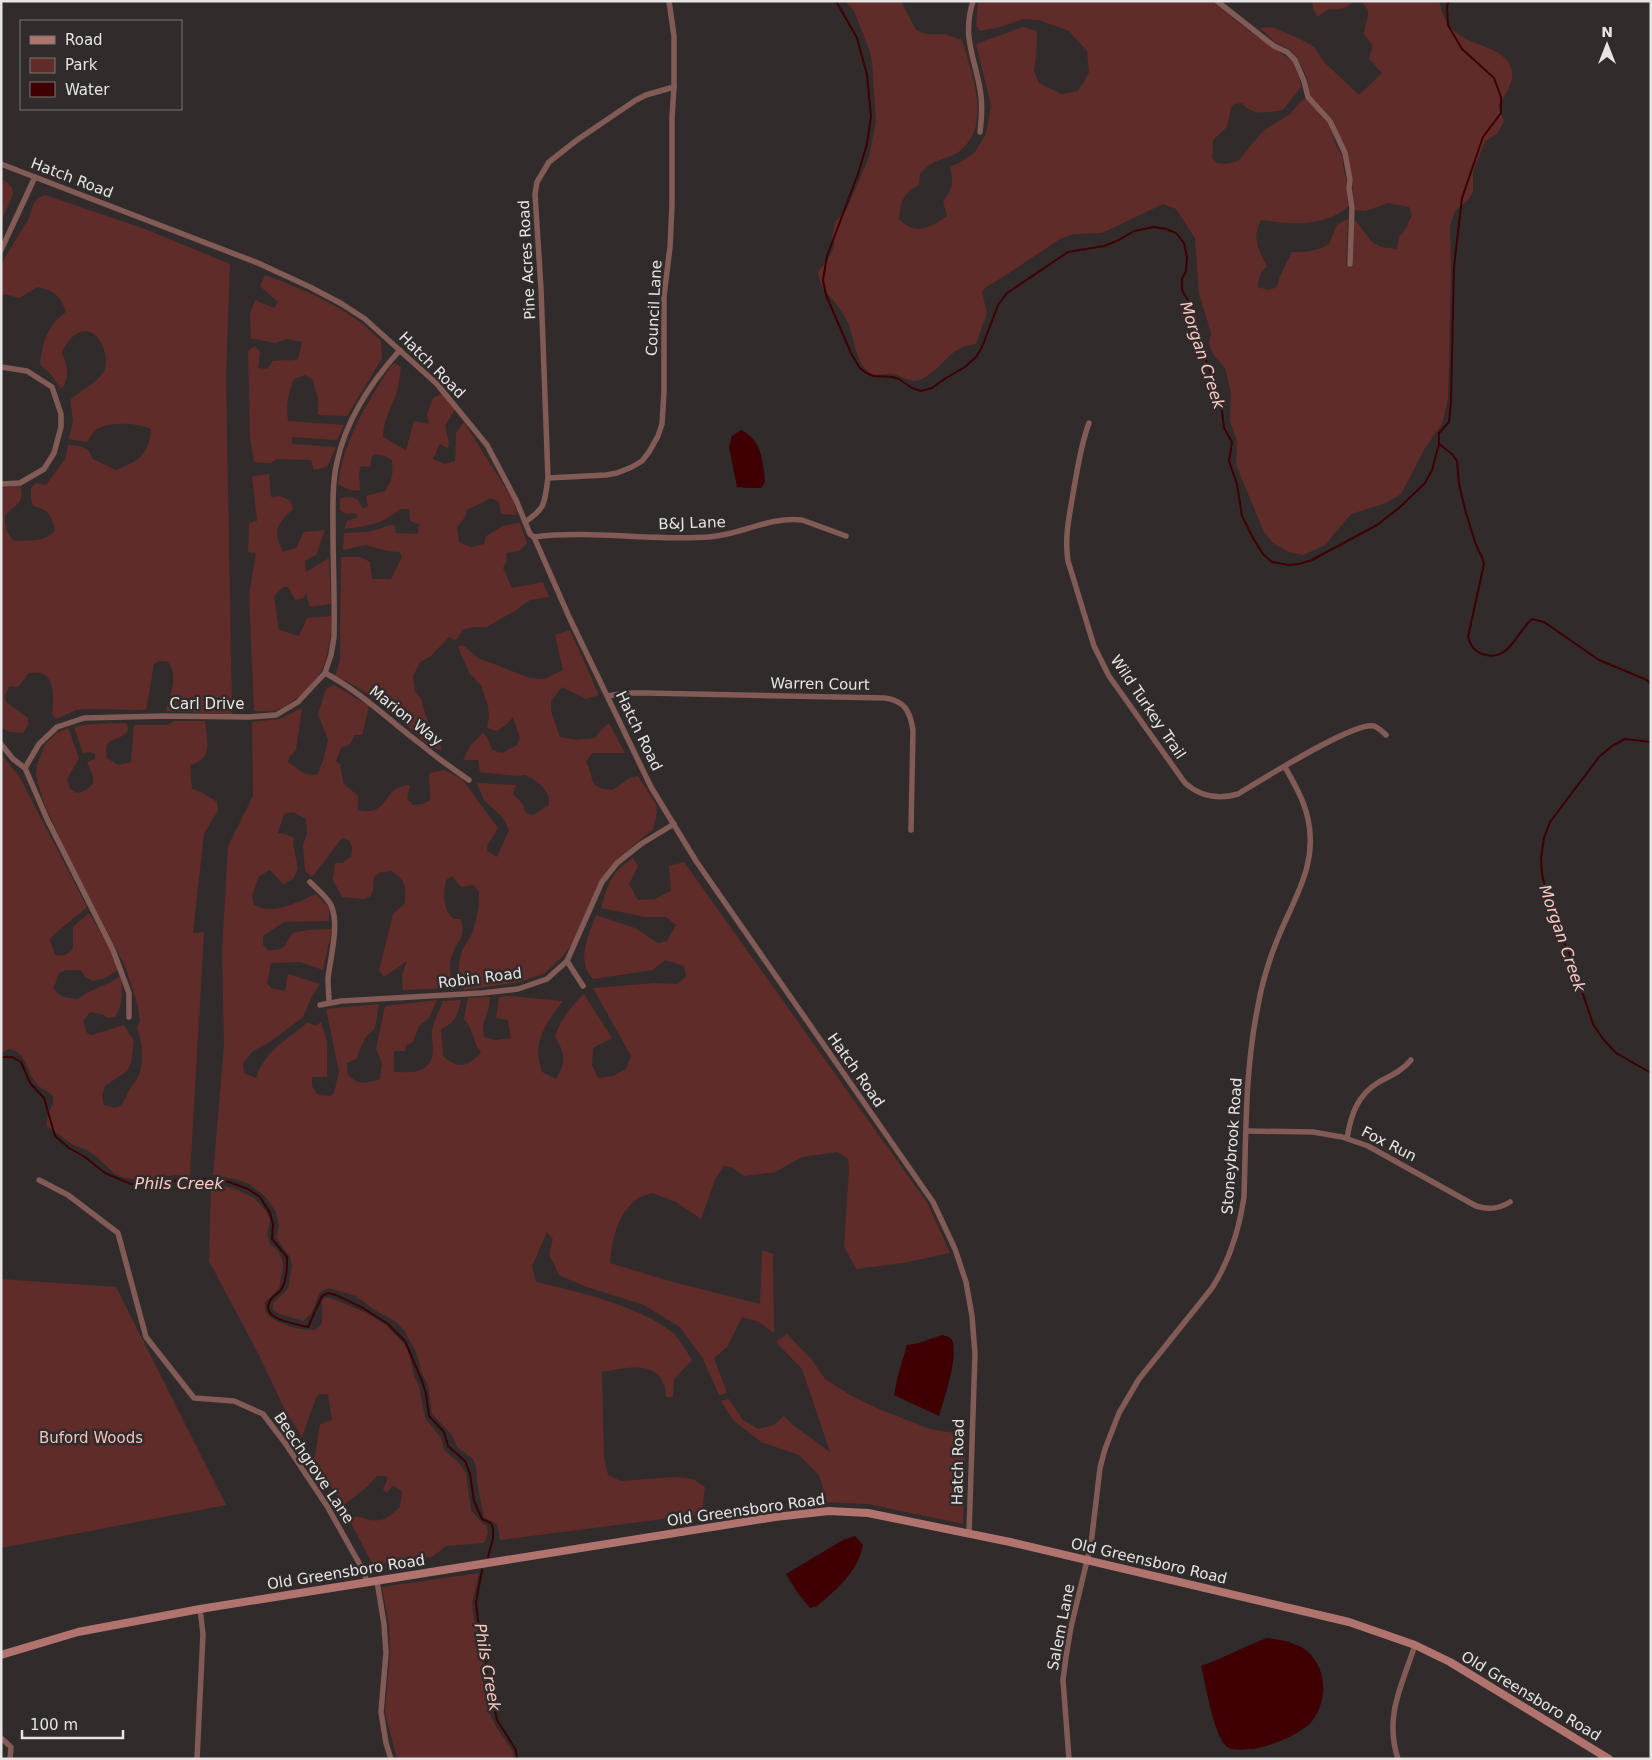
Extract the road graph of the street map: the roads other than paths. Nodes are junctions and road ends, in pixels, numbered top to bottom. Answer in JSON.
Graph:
{"nodes":[{"id":1,"x":669,"y":1,"type":"edge"},
{"id":2,"x":973,"y":1,"type":"edge"},
{"id":3,"x":1216,"y":1,"type":"edge"},
{"id":4,"x":674,"y":87,"type":"junction"},
{"id":5,"x":980,"y":132,"type":"dead end"},
{"id":6,"x":1,"y":164,"type":"edge"},
{"id":7,"x":34,"y":178,"type":"junction"},
{"id":8,"x":1,"y":250,"type":"edge"},
{"id":9,"x":1350,"y":264,"type":"dead end"},
{"id":10,"x":400,"y":350,"type":"junction"},
{"id":11,"x":1,"y":367,"type":"edge"},
{"id":12,"x":1089,"y":424,"type":"dead end"},
{"id":13,"x":548,"y":478,"type":"junction"},
{"id":14,"x":1,"y":484,"type":"edge"},
{"id":15,"x":526,"y":522,"type":"junction"},
{"id":16,"x":846,"y":536,"type":"dead end"},
{"id":17,"x":534,"y":537,"type":"junction"},
{"id":18,"x":325,"y":674,"type":"junction"},
{"id":19,"x":608,"y":696,"type":"junction"},
{"id":20,"x":1386,"y":735,"type":"dead end"},
{"id":21,"x":1,"y":744,"type":"edge"},
{"id":22,"x":1285,"y":767,"type":"junction"},
{"id":23,"x":25,"y":768,"type":"junction"},
{"id":24,"x":469,"y":780,"type":"dead end"},
{"id":25,"x":674,"y":824,"type":"junction"},
{"id":26,"x":911,"y":830,"type":"dead end"},
{"id":27,"x":310,"y":882,"type":"dead end"},
{"id":28,"x":567,"y":961,"type":"junction"},
{"id":29,"x":583,"y":986,"type":"dead end"},
{"id":30,"x":329,"y":1003,"type":"junction"},
{"id":31,"x":320,"y":1005,"type":"dead end"},
{"id":32,"x":129,"y":1017,"type":"dead end"},
{"id":33,"x":1411,"y":1060,"type":"dead end"},
{"id":34,"x":1247,"y":1131,"type":"junction"},
{"id":35,"x":1347,"y":1138,"type":"junction"},
{"id":36,"x":39,"y":1180,"type":"dead end"},
{"id":37,"x":1510,"y":1202,"type":"dead end"},
{"id":38,"x":969,"y":1533,"type":"junction"},
{"id":39,"x":1087,"y":1560,"type":"junction"},
{"id":40,"x":377,"y":1581,"type":"junction"},
{"id":41,"x":367,"y":1582,"type":"junction"},
{"id":42,"x":200,"y":1610,"type":"junction"},
{"id":43,"x":1415,"y":1645,"type":"junction"},
{"id":44,"x":1,"y":1656,"type":"edge"},
{"id":45,"x":1,"y":1738,"type":"edge"},
{"id":46,"x":10,"y":1759,"type":"edge"},
{"id":47,"x":197,"y":1759,"type":"edge"},
{"id":48,"x":391,"y":1759,"type":"edge"},
{"id":49,"x":1069,"y":1759,"type":"edge"},
{"id":50,"x":1398,"y":1759,"type":"edge"},
{"id":51,"x":1609,"y":1759,"type":"edge"}],
"edges":[{"from":1,"to":4,"type":"street","name":"Council Lane"},
{"from":2,"to":5,"type":"street"},
{"from":3,"to":9,"type":"street"},
{"from":4,"to":13,"type":"street","name":"Pine Acres Road"},
{"from":4,"to":13,"type":"street","name":"Council Lane"},
{"from":6,"to":7,"type":"street","name":"Hatch Road"},
{"from":7,"to":8,"type":"street"},
{"from":7,"to":10,"type":"street","name":"Hatch Road"},
{"from":10,"to":15,"type":"street","name":"Hatch Road"},
{"from":10,"to":18,"type":"street","name":"Carl Drive"},
{"from":11,"to":14,"type":"street"},
{"from":12,"to":22,"type":"street","name":"Wild Turkey Trail"},
{"from":13,"to":15,"type":"street"},
{"from":15,"to":17,"type":"street","name":"Hatch Road"},
{"from":16,"to":17,"type":"street","name":"B&J Lane"},
{"from":17,"to":19,"type":"street","name":"Hatch Road"},
{"from":18,"to":23,"type":"street","name":"Carl Drive"},
{"from":18,"to":24,"type":"street","name":"Marion Way"},
{"from":19,"to":25,"type":"street","name":"Hatch Road"},
{"from":19,"to":26,"type":"street","name":"Warren Court"},
{"from":20,"to":22,"type":"street","name":"Wild Turkey Trail"},
{"from":21,"to":23,"type":"street"},
{"from":22,"to":34,"type":"street","name":"Stoneybrook Road"},
{"from":23,"to":32,"type":"street"},
{"from":25,"to":28,"type":"street","name":"Robin Road"},
{"from":25,"to":38,"type":"street","name":"Hatch Road"},
{"from":27,"to":30,"type":"street"},
{"from":28,"to":29,"type":"street"},
{"from":28,"to":30,"type":"street","name":"Robin Road"},
{"from":30,"to":31,"type":"street","name":"Robin Road"},
{"from":33,"to":35,"type":"street"},
{"from":34,"to":35,"type":"street","name":"Fox Run"},
{"from":34,"to":39,"type":"street","name":"Stoneybrook Road"},
{"from":35,"to":37,"type":"street","name":"Fox Run"},
{"from":36,"to":41,"type":"street","name":"Beechgrove Lane"},
{"from":38,"to":39,"type":"street","name":"Old Greensboro Road"},
{"from":38,"to":40,"type":"street","name":"Old Greensboro Road"},
{"from":39,"to":43,"type":"street","name":"Old Greensboro Road"},
{"from":39,"to":49,"type":"street","name":"Salem Lane"},
{"from":40,"to":41,"type":"street","name":"Old Greensboro Road"},
{"from":40,"to":48,"type":"street"},
{"from":41,"to":42,"type":"street","name":"Old Greensboro Road"},
{"from":42,"to":44,"type":"street","name":"Old Greensboro Road"},
{"from":42,"to":47,"type":"street"},
{"from":43,"to":50,"type":"street"},
{"from":43,"to":51,"type":"street","name":"Old Greensboro Road"},
{"from":45,"to":46,"type":"street"}]}
